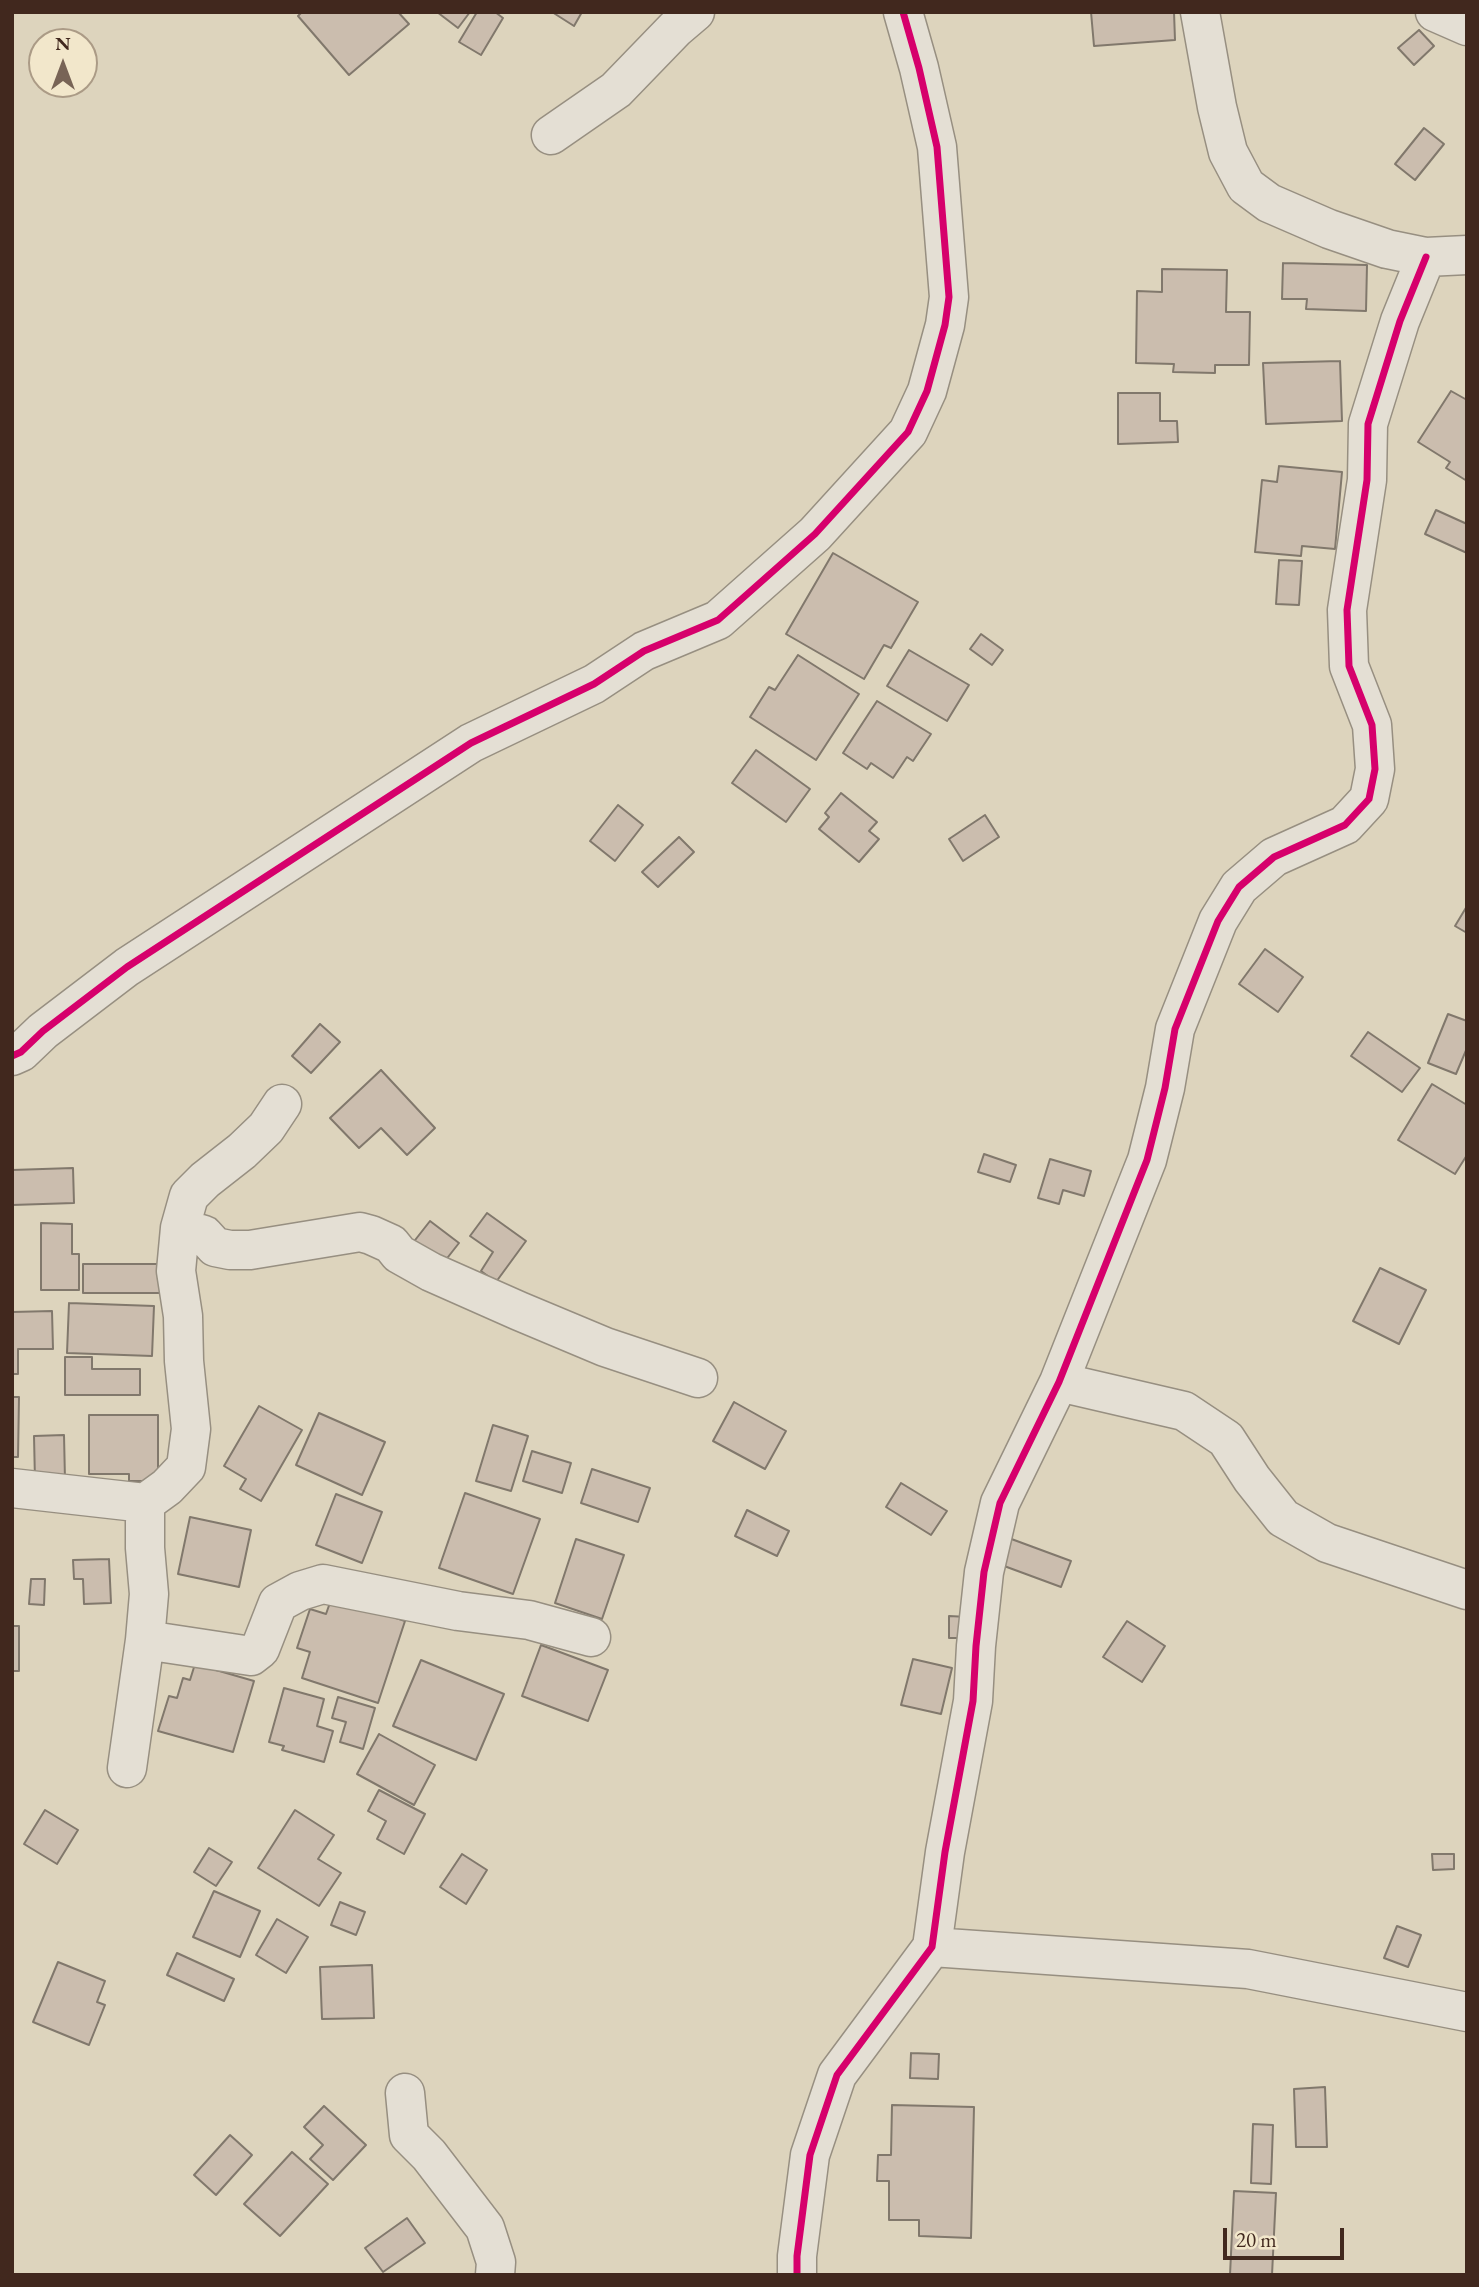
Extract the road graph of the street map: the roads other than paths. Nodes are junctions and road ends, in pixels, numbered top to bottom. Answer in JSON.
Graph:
{"nodes":[{"id":1,"x":695,"y":12,"type":"edge"},
{"id":2,"x":903,"y":12,"type":"edge"},
{"id":3,"x":1200,"y":12,"type":"edge"},
{"id":4,"x":1435,"y":12,"type":"edge"},
{"id":5,"x":1467,"y":26,"type":"edge"},
{"id":6,"x":551,"y":135,"type":"dead end"},
{"id":7,"x":1467,"y":255,"type":"edge"},
{"id":8,"x":1426,"y":257,"type":"junction"},
{"id":9,"x":12,"y":1056,"type":"edge"},
{"id":10,"x":282,"y":1104,"type":"dead end"},
{"id":11,"x":180,"y":1228,"type":"junction"},
{"id":12,"x":698,"y":1378,"type":"dead end"},
{"id":13,"x":1059,"y":1382,"type":"junction"},
{"id":14,"x":12,"y":1488,"type":"edge"},
{"id":15,"x":145,"y":1503,"type":"junction"},
{"id":16,"x":1467,"y":1590,"type":"edge"},
{"id":17,"x":591,"y":1637,"type":"dead end"},
{"id":18,"x":145,"y":1640,"type":"junction"},
{"id":19,"x":127,"y":1768,"type":"dead end"},
{"id":20,"x":932,"y":1947,"type":"junction"},
{"id":21,"x":1467,"y":2012,"type":"edge"},
{"id":22,"x":405,"y":2093,"type":"dead end"},
{"id":23,"x":495,"y":2275,"type":"edge"},
{"id":24,"x":797,"y":2275,"type":"edge"}],
"edges":[{"from":1,"to":6,"type":"street"},
{"from":2,"to":9,"type":"street"},
{"from":3,"to":8,"type":"street"},
{"from":4,"to":5,"type":"street"},
{"from":7,"to":8,"type":"street"},
{"from":8,"to":13,"type":"street"},
{"from":10,"to":11,"type":"street"},
{"from":11,"to":12,"type":"street"},
{"from":11,"to":15,"type":"street"},
{"from":13,"to":16,"type":"street"},
{"from":13,"to":20,"type":"street"},
{"from":14,"to":15,"type":"street"},
{"from":15,"to":18,"type":"street"},
{"from":17,"to":18,"type":"street"},
{"from":18,"to":19,"type":"street"},
{"from":20,"to":21,"type":"street"},
{"from":20,"to":24,"type":"street"},
{"from":22,"to":23,"type":"street"}]}
